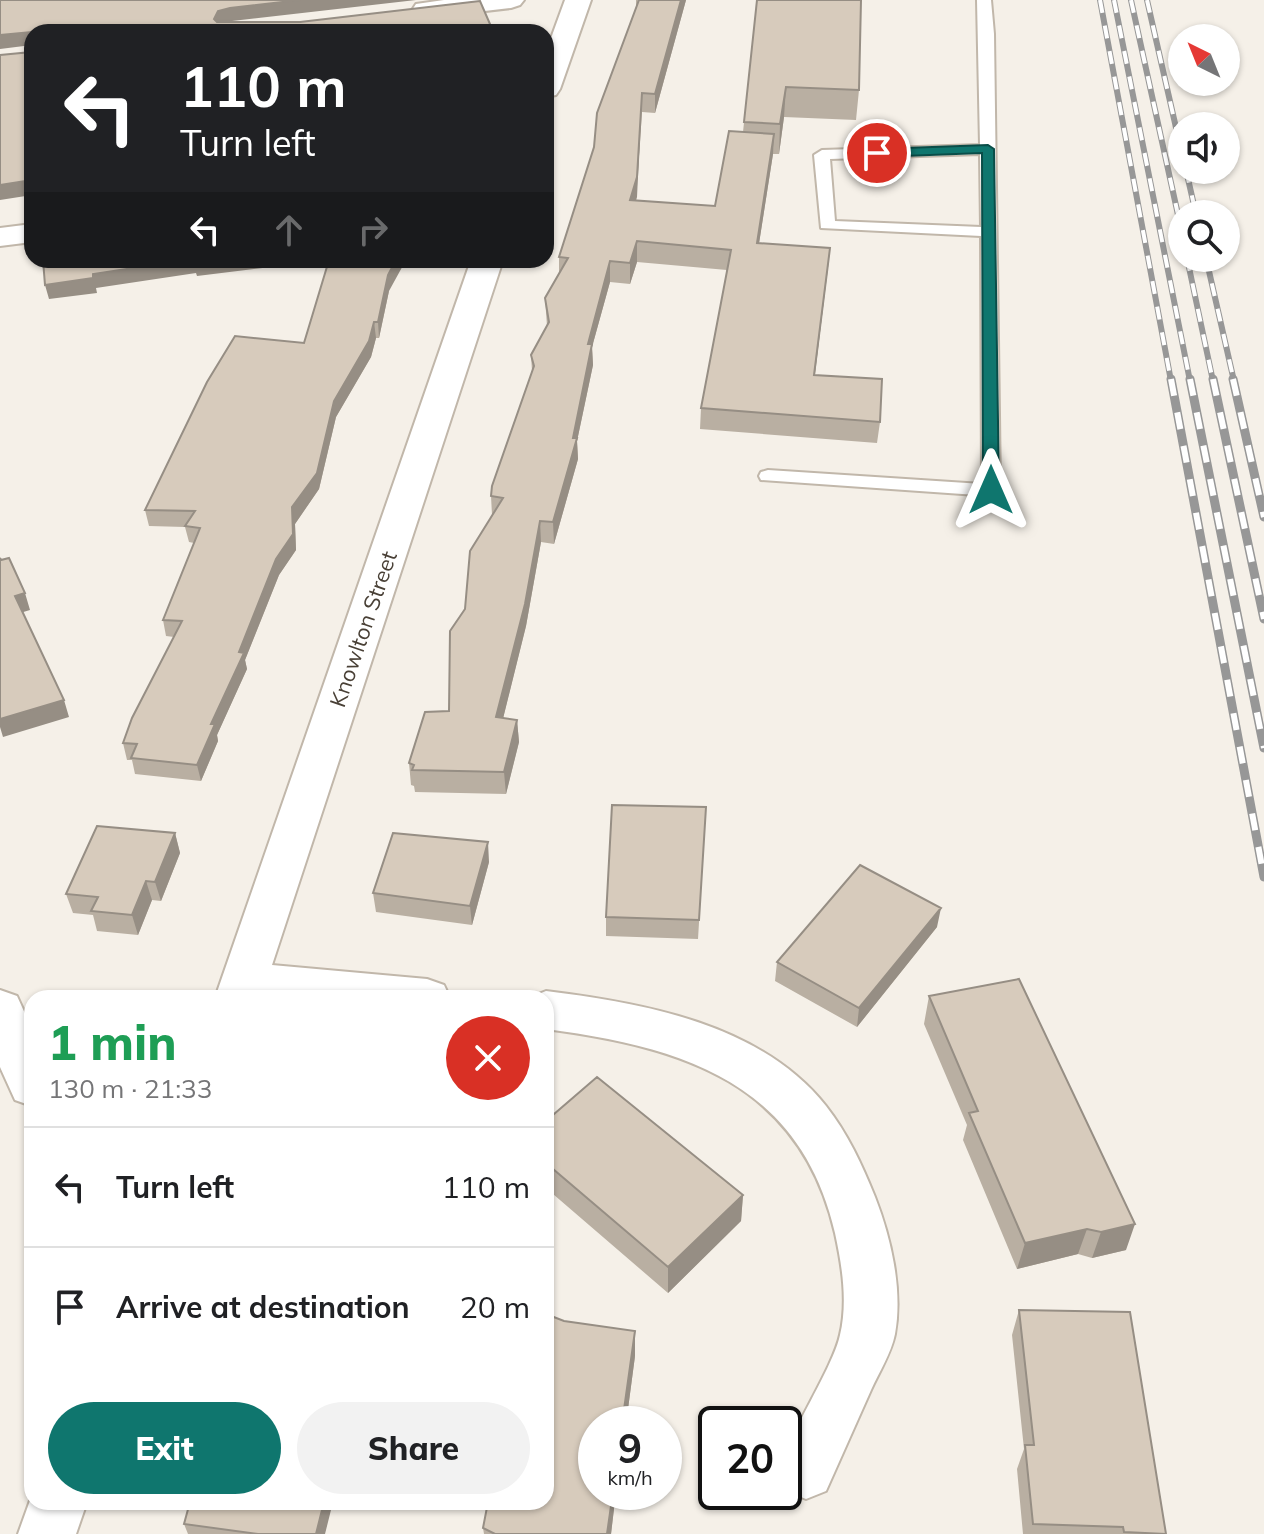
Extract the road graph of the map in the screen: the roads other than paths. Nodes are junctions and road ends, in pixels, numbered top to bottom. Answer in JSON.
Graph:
{"nodes":[{"id":1,"x":511,"y":0,"type":"edge"},
{"id":2,"x":578,"y":0,"type":"edge"},
{"id":3,"x":984,"y":0,"type":"edge"},
{"id":4,"x":402,"y":12,"type":"edge"},
{"id":5,"x":554,"y":67,"type":"edge"},
{"id":6,"x":988,"y":149,"type":"junction"},
{"id":7,"x":989,"y":232,"type":"junction"},
{"id":8,"x":24,"y":234,"type":"edge"},
{"id":9,"x":0,"y":237,"type":"edge"},
{"id":10,"x":484,"y":268,"type":"edge"},
{"id":11,"x":768,"y":476,"type":"dead end"},
{"id":12,"x":242,"y":989,"type":"edge"},
{"id":13,"x":263,"y":990,"type":"edge"},
{"id":14,"x":0,"y":1009,"type":"edge"},
{"id":15,"x":554,"y":1011,"type":"edge"},
{"id":16,"x":24,"y":1067,"type":"edge"},
{"id":17,"x":806,"y":1471,"type":"dead end"},
{"id":18,"x":55,"y":1510,"type":"edge"},
{"id":19,"x":47,"y":1534,"type":"edge"}],
"edges":[{"from":1,"to":4,"type":"street"},
{"from":2,"to":5,"type":"street"},
{"from":3,"to":6,"type":"lane"},
{"from":6,"to":7,"type":"lane"},
{"from":6,"to":7,"type":"lane"},
{"from":7,"to":11,"type":"lane"},
{"from":8,"to":9,"type":"street"},
{"from":10,"to":12,"type":"street","name":"Knowlton Street"},
{"from":12,"to":13,"type":"street"},
{"from":14,"to":16,"type":"street"},
{"from":15,"to":17,"type":"street"},
{"from":18,"to":19,"type":"street"}]}
